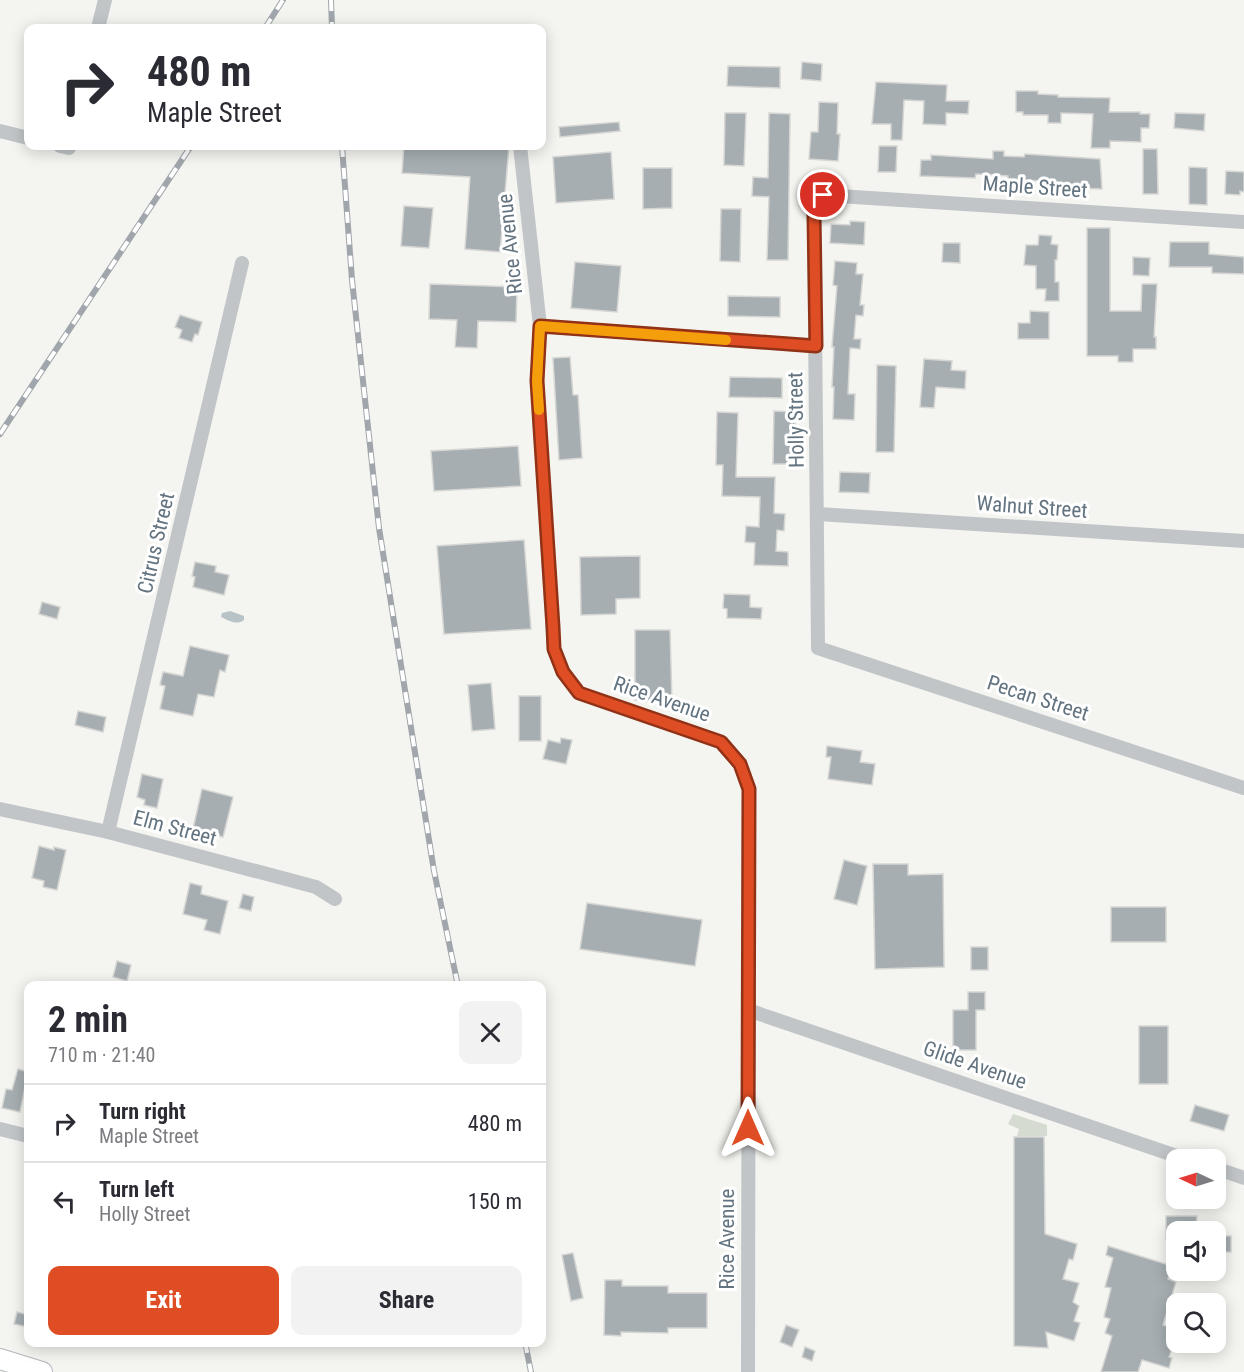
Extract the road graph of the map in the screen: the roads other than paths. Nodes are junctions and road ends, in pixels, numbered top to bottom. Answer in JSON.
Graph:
{"nodes":[{"id":1,"x":105,"y":0,"type":"edge"},
{"id":2,"x":99,"y":24,"type":"edge"},
{"id":3,"x":0,"y":131,"type":"edge"},
{"id":4,"x":24,"y":137,"type":"edge"},
{"id":5,"x":520,"y":150,"type":"edge"},
{"id":6,"x":823,"y":195,"type":"joint"},
{"id":7,"x":1244,"y":222,"type":"edge"},
{"id":8,"x":242,"y":263,"type":"dead end"},
{"id":9,"x":540,"y":326,"type":"junction"},
{"id":10,"x":816,"y":346,"type":"junction"},
{"id":11,"x":818,"y":514,"type":"junction"},
{"id":12,"x":1244,"y":541,"type":"edge"},
{"id":13,"x":818,"y":648,"type":"joint"},
{"id":14,"x":1244,"y":788,"type":"edge"},
{"id":15,"x":0,"y":809,"type":"edge"},
{"id":16,"x":108,"y":832,"type":"junction"},
{"id":17,"x":335,"y":900,"type":"dead end"},
{"id":18,"x":748,"y":1010,"type":"junction"},
{"id":19,"x":0,"y":1129,"type":"edge"},
{"id":20,"x":24,"y":1135,"type":"edge"},
{"id":21,"x":1166,"y":1152,"type":"edge"},
{"id":22,"x":1226,"y":1172,"type":"edge"},
{"id":23,"x":1244,"y":1178,"type":"edge"},
{"id":24,"x":0,"y":1359,"type":"edge"},
{"id":25,"x":42,"y":1372,"type":"edge"},
{"id":26,"x":748,"y":1372,"type":"edge"}],
"edges":[{"from":1,"to":2,"type":"street"},
{"from":3,"to":4,"type":"street"},
{"from":5,"to":9,"type":"street","name":"Rice Avenue"},
{"from":6,"to":7,"type":"street","name":"Maple Street"},
{"from":6,"to":10,"type":"street","name":"Holly Street"},
{"from":8,"to":16,"type":"street","name":"Citrus Street"},
{"from":9,"to":10,"type":"street"},
{"from":9,"to":18,"type":"street","name":"Rice Avenue"},
{"from":10,"to":11,"type":"street","name":"Holly Street"},
{"from":11,"to":12,"type":"street","name":"Walnut Street"},
{"from":11,"to":13,"type":"street","name":"Holly Street"},
{"from":13,"to":14,"type":"street","name":"Pecan Street"},
{"from":15,"to":16,"type":"street","name":"Elm Street"},
{"from":16,"to":17,"type":"street","name":"Elm Street"},
{"from":18,"to":21,"type":"street","name":"Glide Avenue"},
{"from":18,"to":26,"type":"street","name":"Rice Avenue"},
{"from":19,"to":20,"type":"street"},
{"from":22,"to":23,"type":"street"},
{"from":24,"to":25,"type":"main road"}]}
